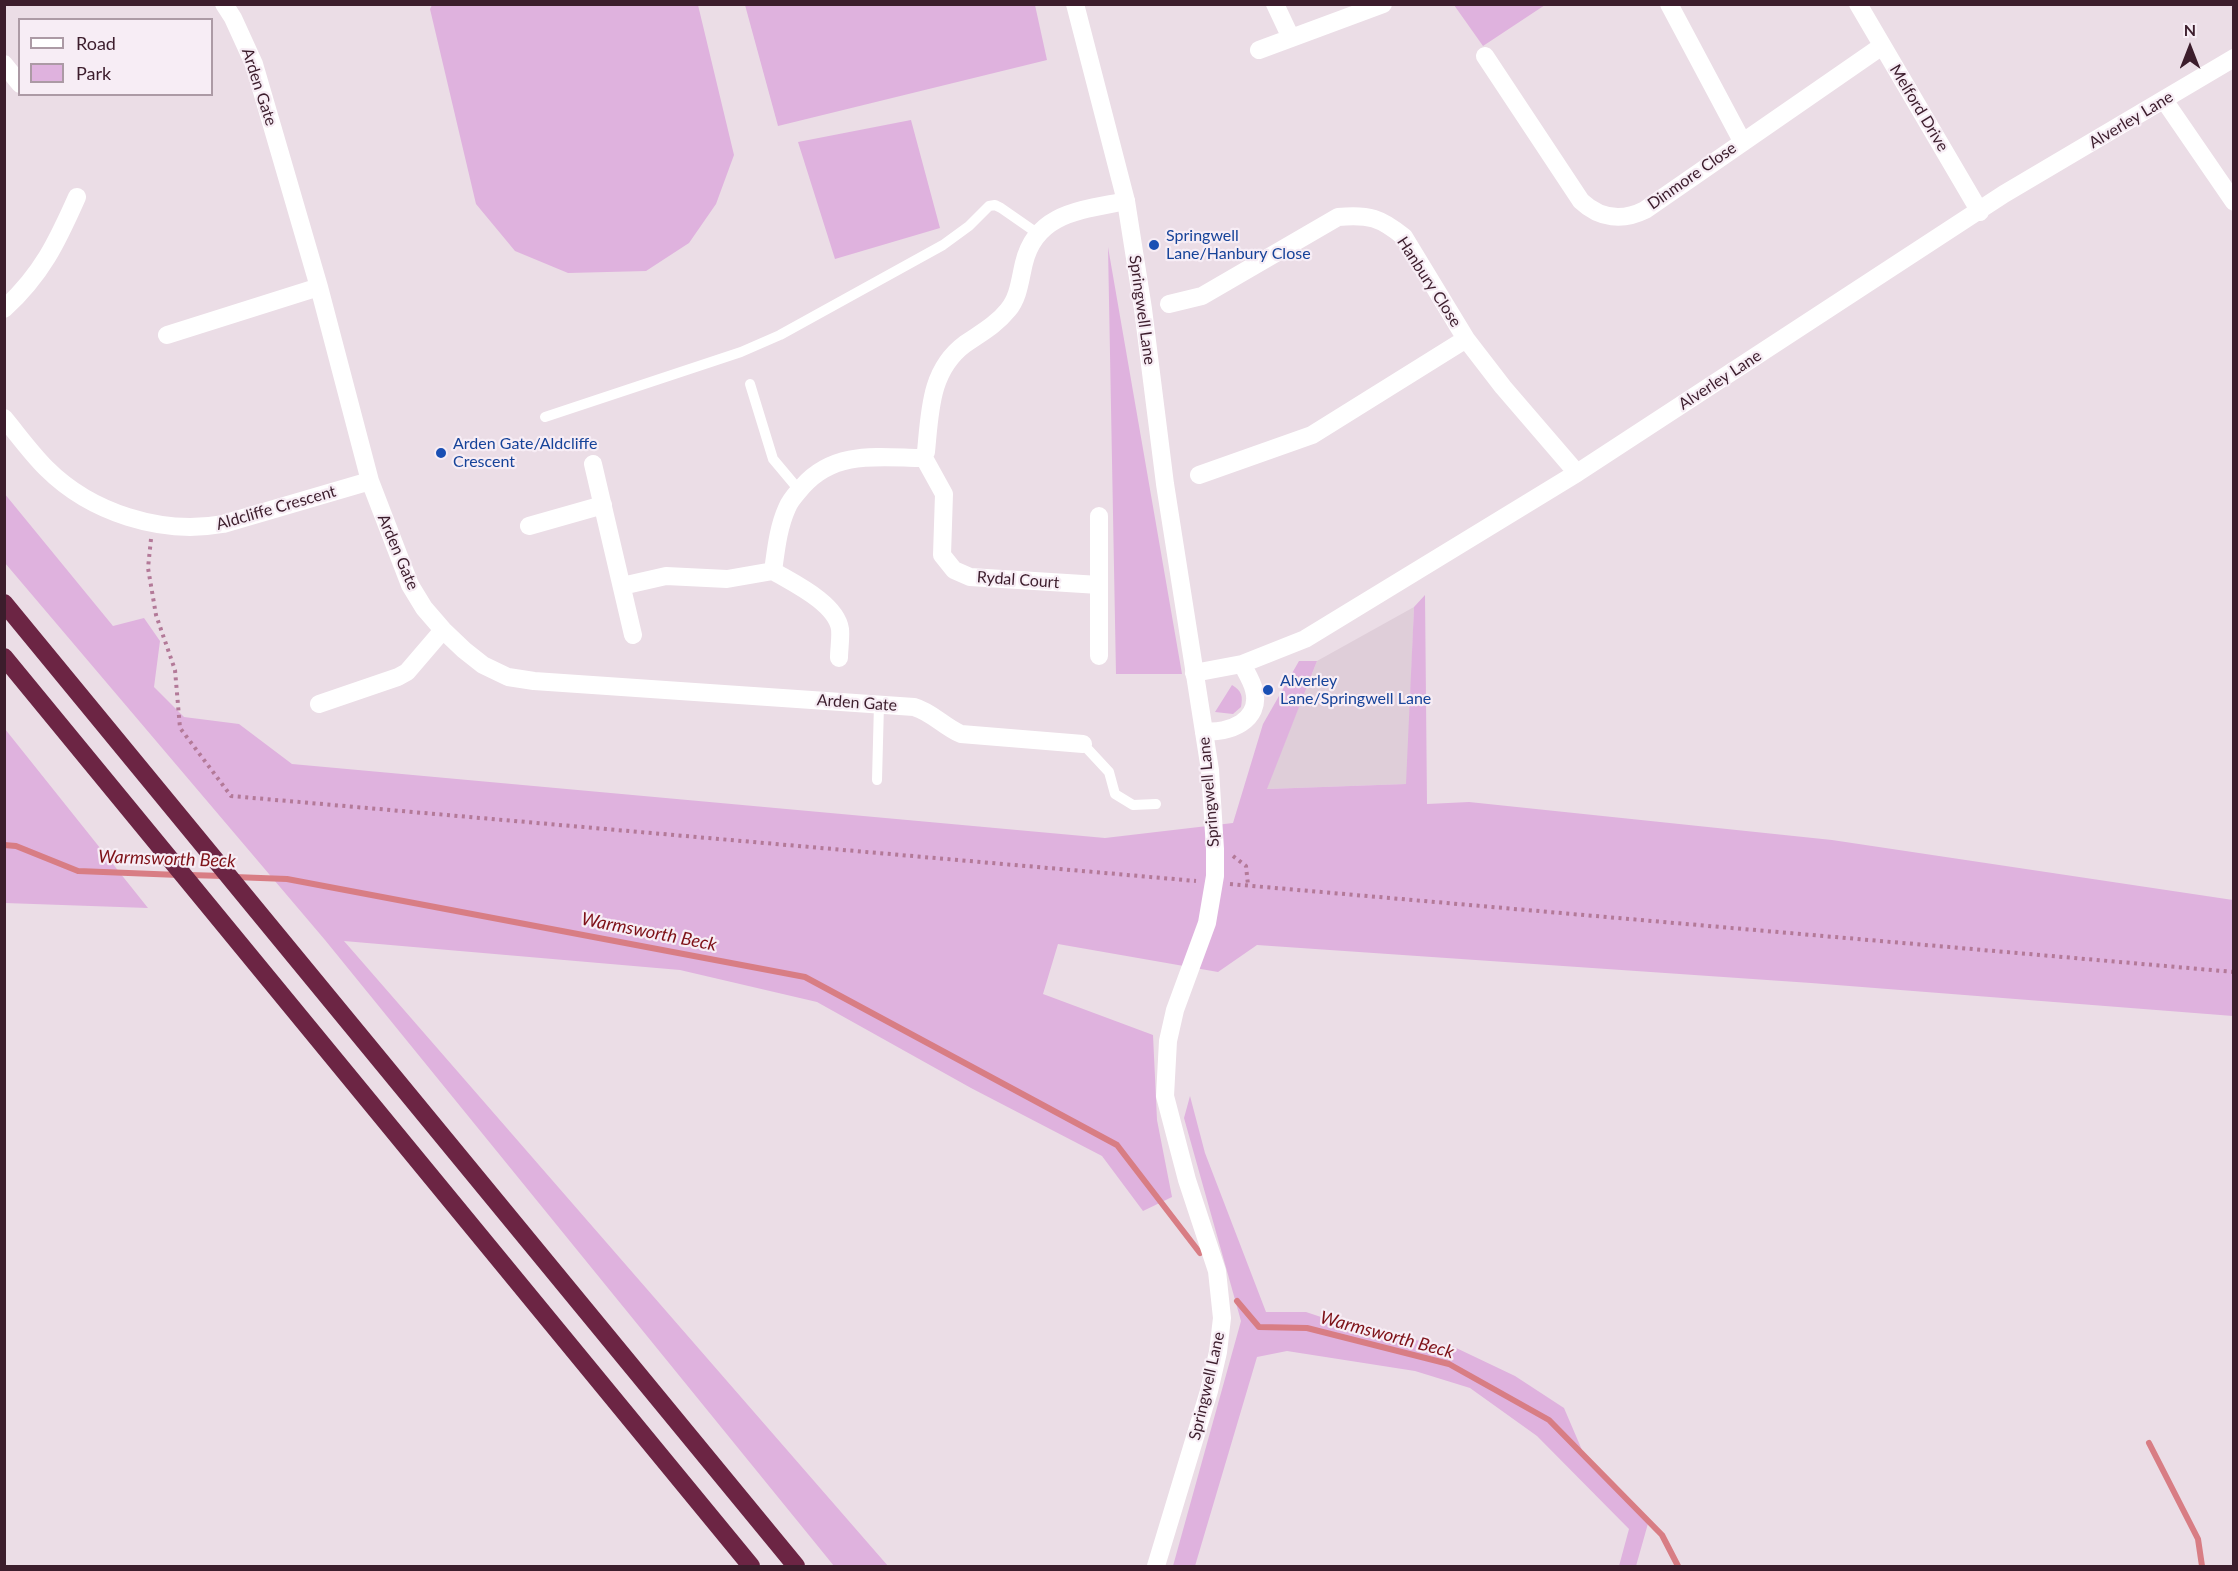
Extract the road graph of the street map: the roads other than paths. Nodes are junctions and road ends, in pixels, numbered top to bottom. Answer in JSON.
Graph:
{"nodes":[{"id":1,"x":224,"y":4,"type":"edge"},
{"id":2,"x":1075,"y":4,"type":"edge"},
{"id":3,"x":1275,"y":4,"type":"edge"},
{"id":4,"x":1383,"y":4,"type":"edge"},
{"id":5,"x":1669,"y":4,"type":"edge"},
{"id":6,"x":1858,"y":4,"type":"edge"},
{"id":7,"x":1291,"y":38,"type":"junction"},
{"id":8,"x":1882,"y":46,"type":"junction"},
{"id":9,"x":1259,"y":50,"type":"dead end"},
{"id":10,"x":1485,"y":56,"type":"dead end"},
{"id":11,"x":2234,"y":58,"type":"edge"},
{"id":12,"x":4,"y":64,"type":"edge"},
{"id":13,"x":18,"y":82,"type":"edge"},
{"id":14,"x":2164,"y":100,"type":"junction"},
{"id":15,"x":1743,"y":141,"type":"junction"},
{"id":16,"x":77,"y":197,"type":"dead end"},
{"id":17,"x":1126,"y":201,"type":"junction"},
{"id":18,"x":2234,"y":202,"type":"edge"},
{"id":19,"x":1980,"y":212,"type":"junction"},
{"id":20,"x":1037,"y":233,"type":"junction"},
{"id":21,"x":319,"y":287,"type":"junction"},
{"id":22,"x":1169,"y":304,"type":"dead end"},
{"id":23,"x":4,"y":309,"type":"edge"},
{"id":24,"x":167,"y":335,"type":"dead end"},
{"id":25,"x":1466,"y":339,"type":"junction"},
{"id":26,"x":750,"y":384,"type":"dead end"},
{"id":27,"x":545,"y":417,"type":"dead end"},
{"id":28,"x":4,"y":418,"type":"edge"},
{"id":29,"x":924,"y":456,"type":"junction"},
{"id":30,"x":593,"y":464,"type":"dead end"},
{"id":31,"x":1577,"y":473,"type":"junction"},
{"id":32,"x":1199,"y":475,"type":"dead end"},
{"id":33,"x":370,"y":481,"type":"junction"},
{"id":34,"x":799,"y":490,"type":"junction"},
{"id":35,"x":603,"y":505,"type":"junction"},
{"id":36,"x":1100,"y":516,"type":"dead end"},
{"id":37,"x":529,"y":526,"type":"dead end"},
{"id":38,"x":773,"y":571,"type":"junction"},
{"id":39,"x":1099,"y":585,"type":"junction"},
{"id":40,"x":622,"y":586,"type":"junction"},
{"id":41,"x":4,"y":603,"type":"edge"},
{"id":42,"x":443,"y":630,"type":"junction"},
{"id":43,"x":633,"y":635,"type":"dead end"},
{"id":44,"x":1099,"y":656,"type":"dead end"},
{"id":45,"x":4,"y":657,"type":"edge"},
{"id":46,"x":839,"y":658,"type":"dead end"},
{"id":47,"x":1242,"y":664,"type":"junction"},
{"id":48,"x":1194,"y":673,"type":"junction"},
{"id":49,"x":319,"y":704,"type":"dead end"},
{"id":50,"x":879,"y":704,"type":"junction"},
{"id":51,"x":1204,"y":731,"type":"junction"},
{"id":52,"x":1083,"y":744,"type":"joint"},
{"id":53,"x":877,"y":780,"type":"dead end"},
{"id":54,"x":1156,"y":804,"type":"dead end"},
{"id":55,"x":751,"y":1566,"type":"edge"},
{"id":56,"x":796,"y":1566,"type":"edge"},
{"id":57,"x":1156,"y":1566,"type":"edge"}],
"edges":[{"from":1,"to":21,"type":"street","name":"Arden Gate"},
{"from":2,"to":17,"type":"street","name":"Springwell Lane"},
{"from":3,"to":7,"type":"street"},
{"from":4,"to":7,"type":"street"},
{"from":5,"to":15,"type":"street"},
{"from":6,"to":8,"type":"street","name":"Melford Drive"},
{"from":7,"to":9,"type":"street"},
{"from":8,"to":15,"type":"street","name":"Dinmore Close"},
{"from":8,"to":19,"type":"street","name":"Melford Drive"},
{"from":10,"to":15,"type":"street","name":"Dinmore Close"},
{"from":11,"to":14,"type":"street","name":"Alverley Lane"},
{"from":12,"to":13,"type":"street"},
{"from":14,"to":18,"type":"street"},
{"from":14,"to":19,"type":"street","name":"Alverley Lane"},
{"from":16,"to":23,"type":"street"},
{"from":17,"to":20,"type":"street"},
{"from":17,"to":48,"type":"street","name":"Springwell Lane"},
{"from":19,"to":31,"type":"street","name":"Alverley Lane"},
{"from":20,"to":27,"type":"lane"},
{"from":20,"to":29,"type":"street"},
{"from":21,"to":24,"type":"street"},
{"from":21,"to":33,"type":"street","name":"Arden Gate"},
{"from":22,"to":25,"type":"street","name":"Hanbury Close"},
{"from":25,"to":31,"type":"street","name":"Hanbury Close"},
{"from":25,"to":32,"type":"street"},
{"from":26,"to":34,"type":"lane"},
{"from":28,"to":33,"type":"street","name":"Aldcliffe Crescent"},
{"from":29,"to":34,"type":"street"},
{"from":29,"to":39,"type":"street","name":"Rydal Court"},
{"from":30,"to":35,"type":"street"},
{"from":31,"to":47,"type":"street","name":"Alverley Lane"},
{"from":33,"to":42,"type":"street","name":"Arden Gate"},
{"from":34,"to":38,"type":"street"},
{"from":35,"to":37,"type":"street"},
{"from":35,"to":40,"type":"street"},
{"from":36,"to":39,"type":"street"},
{"from":38,"to":40,"type":"street"},
{"from":38,"to":46,"type":"street"},
{"from":39,"to":44,"type":"street"},
{"from":40,"to":43,"type":"street"},
{"from":41,"to":56,"type":"highway"},
{"from":42,"to":49,"type":"street"},
{"from":42,"to":50,"type":"street","name":"Arden Gate"},
{"from":45,"to":55,"type":"highway"},
{"from":47,"to":48,"type":"street","name":"Alverley Lane"},
{"from":47,"to":51,"type":"street"},
{"from":48,"to":51,"type":"street","name":"Springwell Lane"},
{"from":50,"to":52,"type":"street","name":"Arden Gate"},
{"from":50,"to":53,"type":"lane"},
{"from":51,"to":57,"type":"street","name":"Springwell Lane"},
{"from":52,"to":54,"type":"lane"}]}
